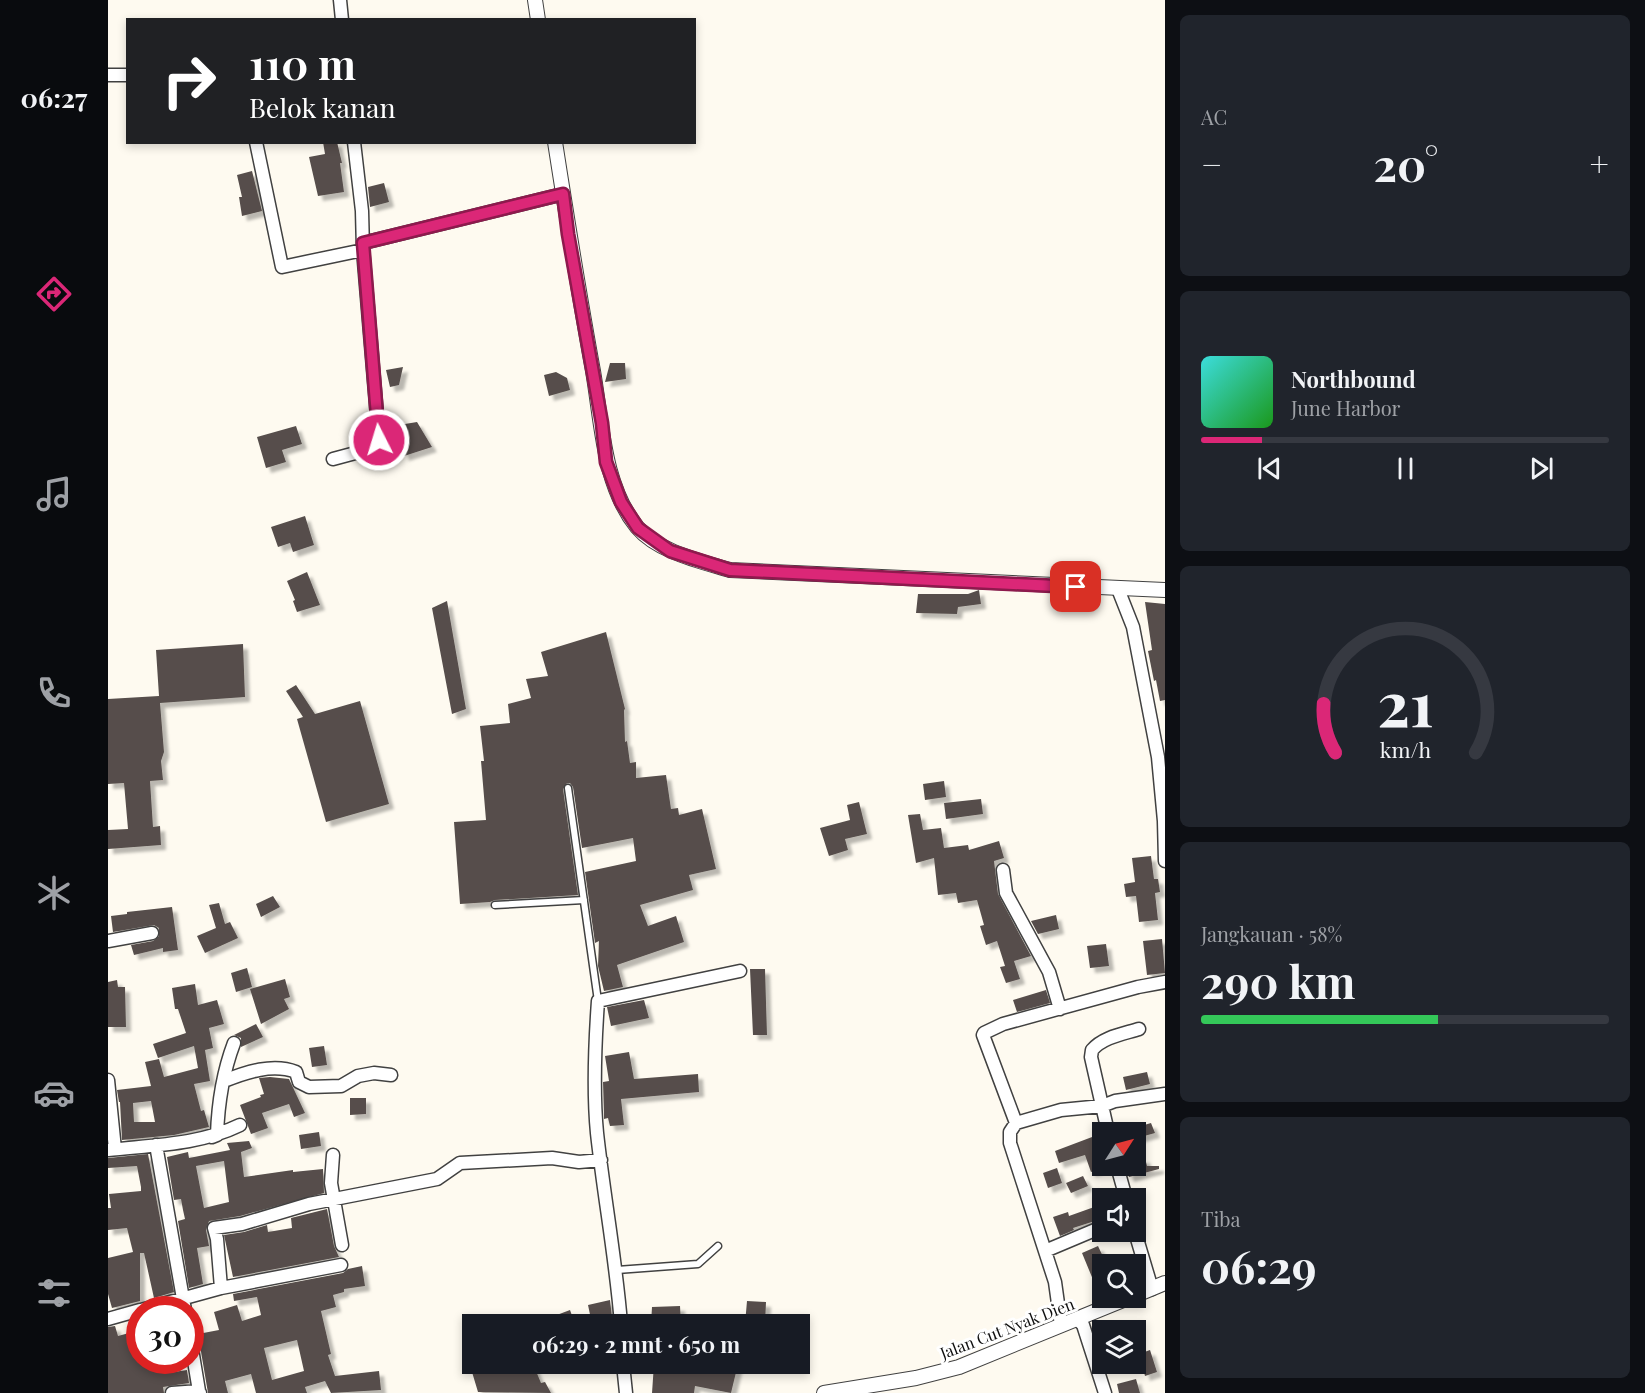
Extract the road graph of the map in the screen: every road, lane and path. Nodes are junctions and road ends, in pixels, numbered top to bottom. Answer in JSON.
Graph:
{"nodes":[{"id":1,"x":340,"y":0,"type":"edge"},
{"id":2,"x":535,"y":0,"type":"edge"},
{"id":3,"x":342,"y":18,"type":"edge"},
{"id":4,"x":537,"y":18,"type":"edge"},
{"id":5,"x":108,"y":75,"type":"edge"},
{"id":6,"x":126,"y":75,"type":"edge"},
{"id":7,"x":256,"y":144,"type":"edge"},
{"id":8,"x":354,"y":144,"type":"edge"},
{"id":9,"x":555,"y":144,"type":"edge"},
{"id":10,"x":563,"y":194,"type":"junction"},
{"id":11,"x":363,"y":247,"type":"junction"},
{"id":12,"x":333,"y":459,"type":"dead end"},
{"id":13,"x":1118,"y":589,"type":"junction"},
{"id":14,"x":1165,"y":590,"type":"edge"},
{"id":15,"x":568,"y":788,"type":"dead end"},
{"id":16,"x":1165,"y":861,"type":"edge"},
{"id":17,"x":1003,"y":870,"type":"dead end"},
{"id":18,"x":584,"y":900,"type":"junction"},
{"id":19,"x":495,"y":905,"type":"dead end"},
{"id":20,"x":152,"y":933,"type":"dead end"},
{"id":21,"x":108,"y":941,"type":"edge"},
{"id":22,"x":740,"y":971,"type":"dead end"},
{"id":23,"x":1165,"y":982,"type":"edge"},
{"id":24,"x":598,"y":1001,"type":"junction"},
{"id":25,"x":1060,"y":1009,"type":"junction"},
{"id":26,"x":1139,"y":1029,"type":"dead end"},
{"id":27,"x":234,"y":1043,"type":"dead end"},
{"id":28,"x":391,"y":1075,"type":"dead end"},
{"id":29,"x":108,"y":1080,"type":"edge"},
{"id":30,"x":225,"y":1081,"type":"junction"},
{"id":31,"x":1165,"y":1094,"type":"edge"},
{"id":32,"x":1102,"y":1106,"type":"junction"},
{"id":33,"x":1106,"y":1122,"type":"edge"},
{"id":34,"x":1017,"y":1123,"type":"junction"},
{"id":35,"x":240,"y":1125,"type":"dead end"},
{"id":36,"x":212,"y":1137,"type":"junction"},
{"id":37,"x":156,"y":1145,"type":"junction"},
{"id":38,"x":112,"y":1150,"type":"edge"},
{"id":39,"x":333,"y":1155,"type":"dead end"},
{"id":40,"x":601,"y":1160,"type":"junction"},
{"id":41,"x":334,"y":1199,"type":"junction"},
{"id":42,"x":1092,"y":1231,"type":"edge"},
{"id":43,"x":1139,"y":1242,"type":"edge"},
{"id":44,"x":342,"y":1245,"type":"dead end"},
{"id":45,"x":718,"y":1246,"type":"dead end"},
{"id":46,"x":1045,"y":1251,"type":"junction"},
{"id":47,"x":341,"y":1266,"type":"dead end"},
{"id":48,"x":617,"y":1270,"type":"junction"},
{"id":49,"x":1158,"y":1286,"type":"edge"},
{"id":50,"x":220,"y":1288,"type":"junction"},
{"id":51,"x":183,"y":1296,"type":"edge"},
{"id":52,"x":202,"y":1296,"type":"edge"},
{"id":53,"x":1102,"y":1308,"type":"edge"},
{"id":54,"x":126,"y":1314,"type":"edge"},
{"id":55,"x":620,"y":1314,"type":"edge"},
{"id":56,"x":1077,"y":1318,"type":"junction"},
{"id":57,"x":108,"y":1319,"type":"edge"},
{"id":58,"x":1061,"y":1325,"type":"junction"},
{"id":59,"x":197,"y":1374,"type":"edge"},
{"id":60,"x":624,"y":1374,"type":"edge"},
{"id":61,"x":867,"y":1390,"type":"edge"},
{"id":62,"x":200,"y":1392,"type":"edge"},
{"id":63,"x":172,"y":1393,"type":"edge"},
{"id":64,"x":626,"y":1393,"type":"edge"},
{"id":65,"x":824,"y":1393,"type":"edge"},
{"id":66,"x":1105,"y":1393,"type":"edge"}],
"edges":[{"from":1,"to":3,"type":"street"},
{"from":2,"to":4,"type":"street"},
{"from":5,"to":6,"type":"street"},
{"from":7,"to":11,"type":"street"},
{"from":8,"to":11,"type":"street"},
{"from":9,"to":10,"type":"street"},
{"from":10,"to":11,"type":"street"},
{"from":10,"to":13,"type":"street"},
{"from":11,"to":12,"type":"street"},
{"from":13,"to":14,"type":"street"},
{"from":13,"to":16,"type":"street"},
{"from":15,"to":18,"type":"lane"},
{"from":17,"to":25,"type":"street"},
{"from":18,"to":19,"type":"lane"},
{"from":18,"to":24,"type":"lane"},
{"from":20,"to":21,"type":"street"},
{"from":22,"to":24,"type":"street"},
{"from":23,"to":25,"type":"street"},
{"from":24,"to":40,"type":"street"},
{"from":25,"to":34,"type":"street"},
{"from":26,"to":32,"type":"street"},
{"from":27,"to":30,"type":"street"},
{"from":28,"to":30,"type":"street"},
{"from":29,"to":38,"type":"street"},
{"from":30,"to":36,"type":"street"},
{"from":31,"to":32,"type":"street"},
{"from":32,"to":33,"type":"street"},
{"from":32,"to":34,"type":"street"},
{"from":34,"to":46,"type":"street"},
{"from":35,"to":36,"type":"street"},
{"from":36,"to":37,"type":"street"},
{"from":37,"to":38,"type":"street"},
{"from":37,"to":51,"type":"street"},
{"from":39,"to":41,"type":"street"},
{"from":40,"to":41,"type":"street"},
{"from":40,"to":48,"type":"street"},
{"from":41,"to":44,"type":"street"},
{"from":41,"to":50,"type":"street"},
{"from":42,"to":46,"type":"street"},
{"from":43,"to":49,"type":"street"},
{"from":45,"to":48,"type":"lane"},
{"from":46,"to":58,"type":"street"},
{"from":47,"to":50,"type":"street"},
{"from":48,"to":55,"type":"street"},
{"from":50,"to":52,"type":"street"},
{"from":53,"to":56,"type":"street","name":"Jalan Cut Nyak Dien"},
{"from":54,"to":57,"type":"street"},
{"from":56,"to":58,"type":"street","name":"Jalan Cut Nyak Dien"},
{"from":56,"to":66,"type":"street"},
{"from":58,"to":61,"type":"street","name":"Jalan Cut Nyak Dien"},
{"from":59,"to":62,"type":"street"},
{"from":60,"to":64,"type":"street"},
{"from":61,"to":65,"type":"street","name":"Jalan Cut Nyak Dien"},
{"from":62,"to":63,"type":"street"}]}
